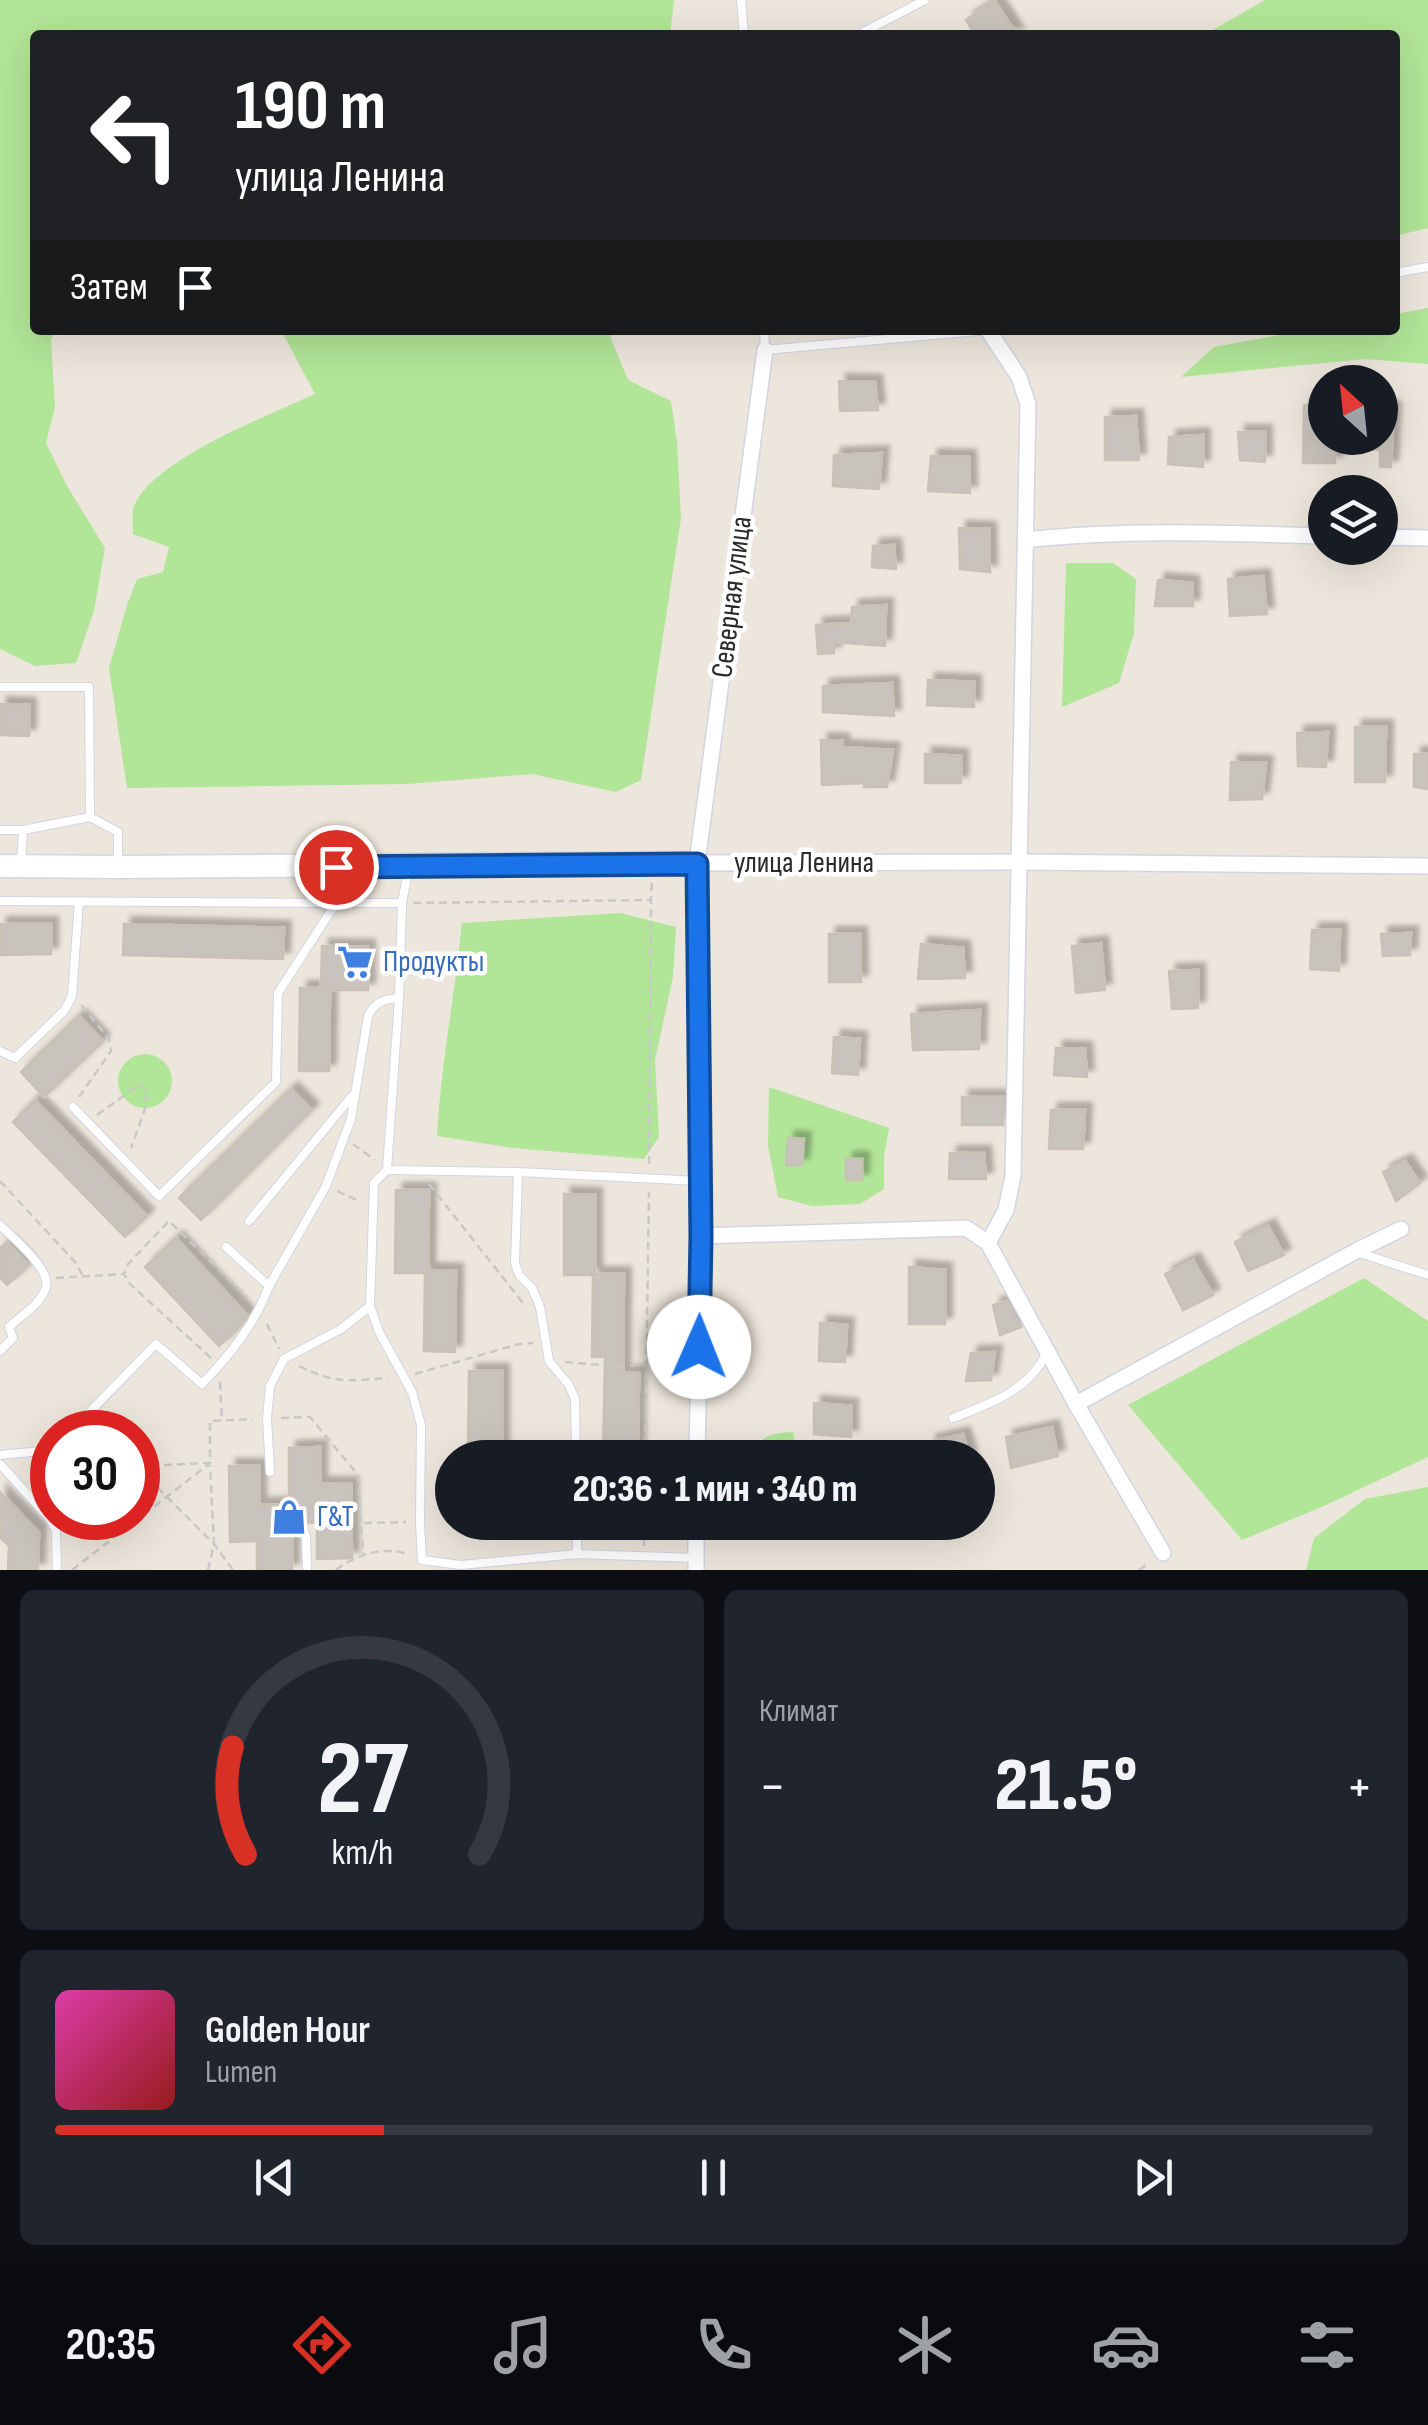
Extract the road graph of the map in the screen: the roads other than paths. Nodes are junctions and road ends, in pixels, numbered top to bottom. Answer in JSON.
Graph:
{"nodes":[{"id":1,"x":742,"y":0,"type":"edge"},
{"id":2,"x":925,"y":0,"type":"edge"},
{"id":3,"x":744,"y":30,"type":"edge"},
{"id":4,"x":868,"y":30,"type":"edge"},
{"id":5,"x":1428,"y":266,"type":"edge"},
{"id":6,"x":1400,"y":272,"type":"edge"},
{"id":7,"x":764,"y":335,"type":"edge"},
{"id":8,"x":933,"y":335,"type":"edge"},
{"id":9,"x":992,"y":335,"type":"edge"},
{"id":10,"x":765,"y":350,"type":"junction"},
{"id":11,"x":1308,"y":536,"type":"edge"},
{"id":12,"x":1398,"y":537,"type":"edge"},
{"id":13,"x":1428,"y":538,"type":"edge"},
{"id":14,"x":1025,"y":540,"type":"junction"},
{"id":15,"x":0,"y":687,"type":"edge"},
{"id":16,"x":90,"y":816,"type":"junction"},
{"id":17,"x":0,"y":830,"type":"edge"},
{"id":18,"x":23,"y":830,"type":"junction"},
{"id":19,"x":1020,"y":862,"type":"junction"},
{"id":20,"x":697,"y":864,"type":"junction"},
{"id":21,"x":10,"y":866,"type":"edge"},
{"id":22,"x":409,"y":866,"type":"junction"},
{"id":23,"x":1428,"y":866,"type":"edge"},
{"id":24,"x":118,"y":867,"type":"junction"},
{"id":25,"x":0,"y":901,"type":"edge"},
{"id":26,"x":80,"y":902,"type":"junction"},
{"id":27,"x":336,"y":903,"type":"junction"},
{"id":28,"x":402,"y":903,"type":"junction"},
{"id":29,"x":399,"y":998,"type":"junction"},
{"id":30,"x":0,"y":1051,"type":"edge"},
{"id":31,"x":355,"y":1093,"type":"junction"},
{"id":32,"x":73,"y":1107,"type":"road end"},
{"id":33,"x":387,"y":1170,"type":"junction"},
{"id":34,"x":518,"y":1172,"type":"junction"},
{"id":35,"x":699,"y":1181,"type":"junction"},
{"id":36,"x":249,"y":1221,"type":"dead end"},
{"id":37,"x":0,"y":1226,"type":"edge"},
{"id":38,"x":1401,"y":1230,"type":"dead end"},
{"id":39,"x":701,"y":1236,"type":"junction"},
{"id":40,"x":988,"y":1242,"type":"junction"},
{"id":41,"x":226,"y":1247,"type":"dead end"},
{"id":42,"x":1356,"y":1252,"type":"junction"},
{"id":43,"x":1428,"y":1276,"type":"edge"},
{"id":44,"x":269,"y":1286,"type":"junction"},
{"id":45,"x":370,"y":1306,"type":"junction"},
{"id":46,"x":0,"y":1351,"type":"edge"},
{"id":47,"x":1046,"y":1352,"type":"junction"},
{"id":48,"x":1076,"y":1404,"type":"junction"},
{"id":49,"x":92,"y":1410,"type":"edge"},
{"id":50,"x":953,"y":1418,"type":"dead end"},
{"id":51,"x":576,"y":1440,"type":"edge"},
{"id":52,"x":698,"y":1440,"type":"edge"},
{"id":53,"x":30,"y":1453,"type":"edge"},
{"id":54,"x":0,"y":1455,"type":"edge"},
{"id":55,"x":0,"y":1464,"type":"edge"},
{"id":56,"x":270,"y":1472,"type":"dead end"},
{"id":57,"x":306,"y":1536,"type":"dead end"},
{"id":58,"x":577,"y":1540,"type":"edge"},
{"id":59,"x":1163,"y":1553,"type":"dead end"},
{"id":60,"x":577,"y":1554,"type":"junction"},
{"id":61,"x":696,"y":1564,"type":"edge"},
{"id":62,"x":57,"y":1570,"type":"edge"},
{"id":63,"x":306,"y":1570,"type":"edge"}],
"edges":[{"from":1,"to":3,"type":"lane"},
{"from":2,"to":4,"type":"lane"},
{"from":5,"to":6,"type":"lane"},
{"from":7,"to":10,"type":"lane","name":"Северная улица"},
{"from":8,"to":10,"type":"lane"},
{"from":9,"to":14,"type":"street"},
{"from":10,"to":20,"type":"street","name":"Северная улица"},
{"from":11,"to":14,"type":"street"},
{"from":12,"to":13,"type":"street"},
{"from":14,"to":19,"type":"street"},
{"from":15,"to":16,"type":"lane"},
{"from":16,"to":18,"type":"lane"},
{"from":16,"to":24,"type":"lane"},
{"from":17,"to":18,"type":"lane"},
{"from":18,"to":21,"type":"lane"},
{"from":19,"to":20,"type":"street","name":"улица Ленина"},
{"from":19,"to":23,"type":"street","name":"улица Ленина"},
{"from":19,"to":40,"type":"street"},
{"from":20,"to":22,"type":"street","name":"улица Ленина"},
{"from":20,"to":35,"type":"street","name":"Северная улица"},
{"from":21,"to":24,"type":"street","name":"улица Ленина"},
{"from":22,"to":24,"type":"street","name":"улица Ленина"},
{"from":22,"to":28,"type":"lane"},
{"from":25,"to":26,"type":"lane"},
{"from":26,"to":27,"type":"lane"},
{"from":26,"to":30,"type":"lane"},
{"from":27,"to":28,"type":"lane"},
{"from":27,"to":32,"type":"lane"},
{"from":28,"to":29,"type":"lane"},
{"from":29,"to":31,"type":"lane"},
{"from":29,"to":33,"type":"lane"},
{"from":31,"to":36,"type":"lane"},
{"from":31,"to":44,"type":"lane"},
{"from":33,"to":34,"type":"lane"},
{"from":33,"to":45,"type":"lane"},
{"from":34,"to":35,"type":"lane"},
{"from":34,"to":51,"type":"lane"},
{"from":35,"to":39,"type":"street","name":"Северная улица"},
{"from":37,"to":46,"type":"lane"},
{"from":38,"to":42,"type":"street"},
{"from":39,"to":40,"type":"street"},
{"from":39,"to":52,"type":"street","name":"Северная улица"},
{"from":40,"to":47,"type":"street"},
{"from":41,"to":44,"type":"lane"},
{"from":42,"to":43,"type":"lane"},
{"from":42,"to":48,"type":"street"},
{"from":44,"to":49,"type":"lane"},
{"from":45,"to":56,"type":"lane"},
{"from":45,"to":60,"type":"lane"},
{"from":47,"to":48,"type":"street"},
{"from":47,"to":50,"type":"lane"},
{"from":48,"to":59,"type":"street"},
{"from":53,"to":54,"type":"lane"},
{"from":55,"to":62,"type":"lane"},
{"from":57,"to":63,"type":"lane"},
{"from":58,"to":60,"type":"lane"},
{"from":60,"to":61,"type":"lane"}]}
